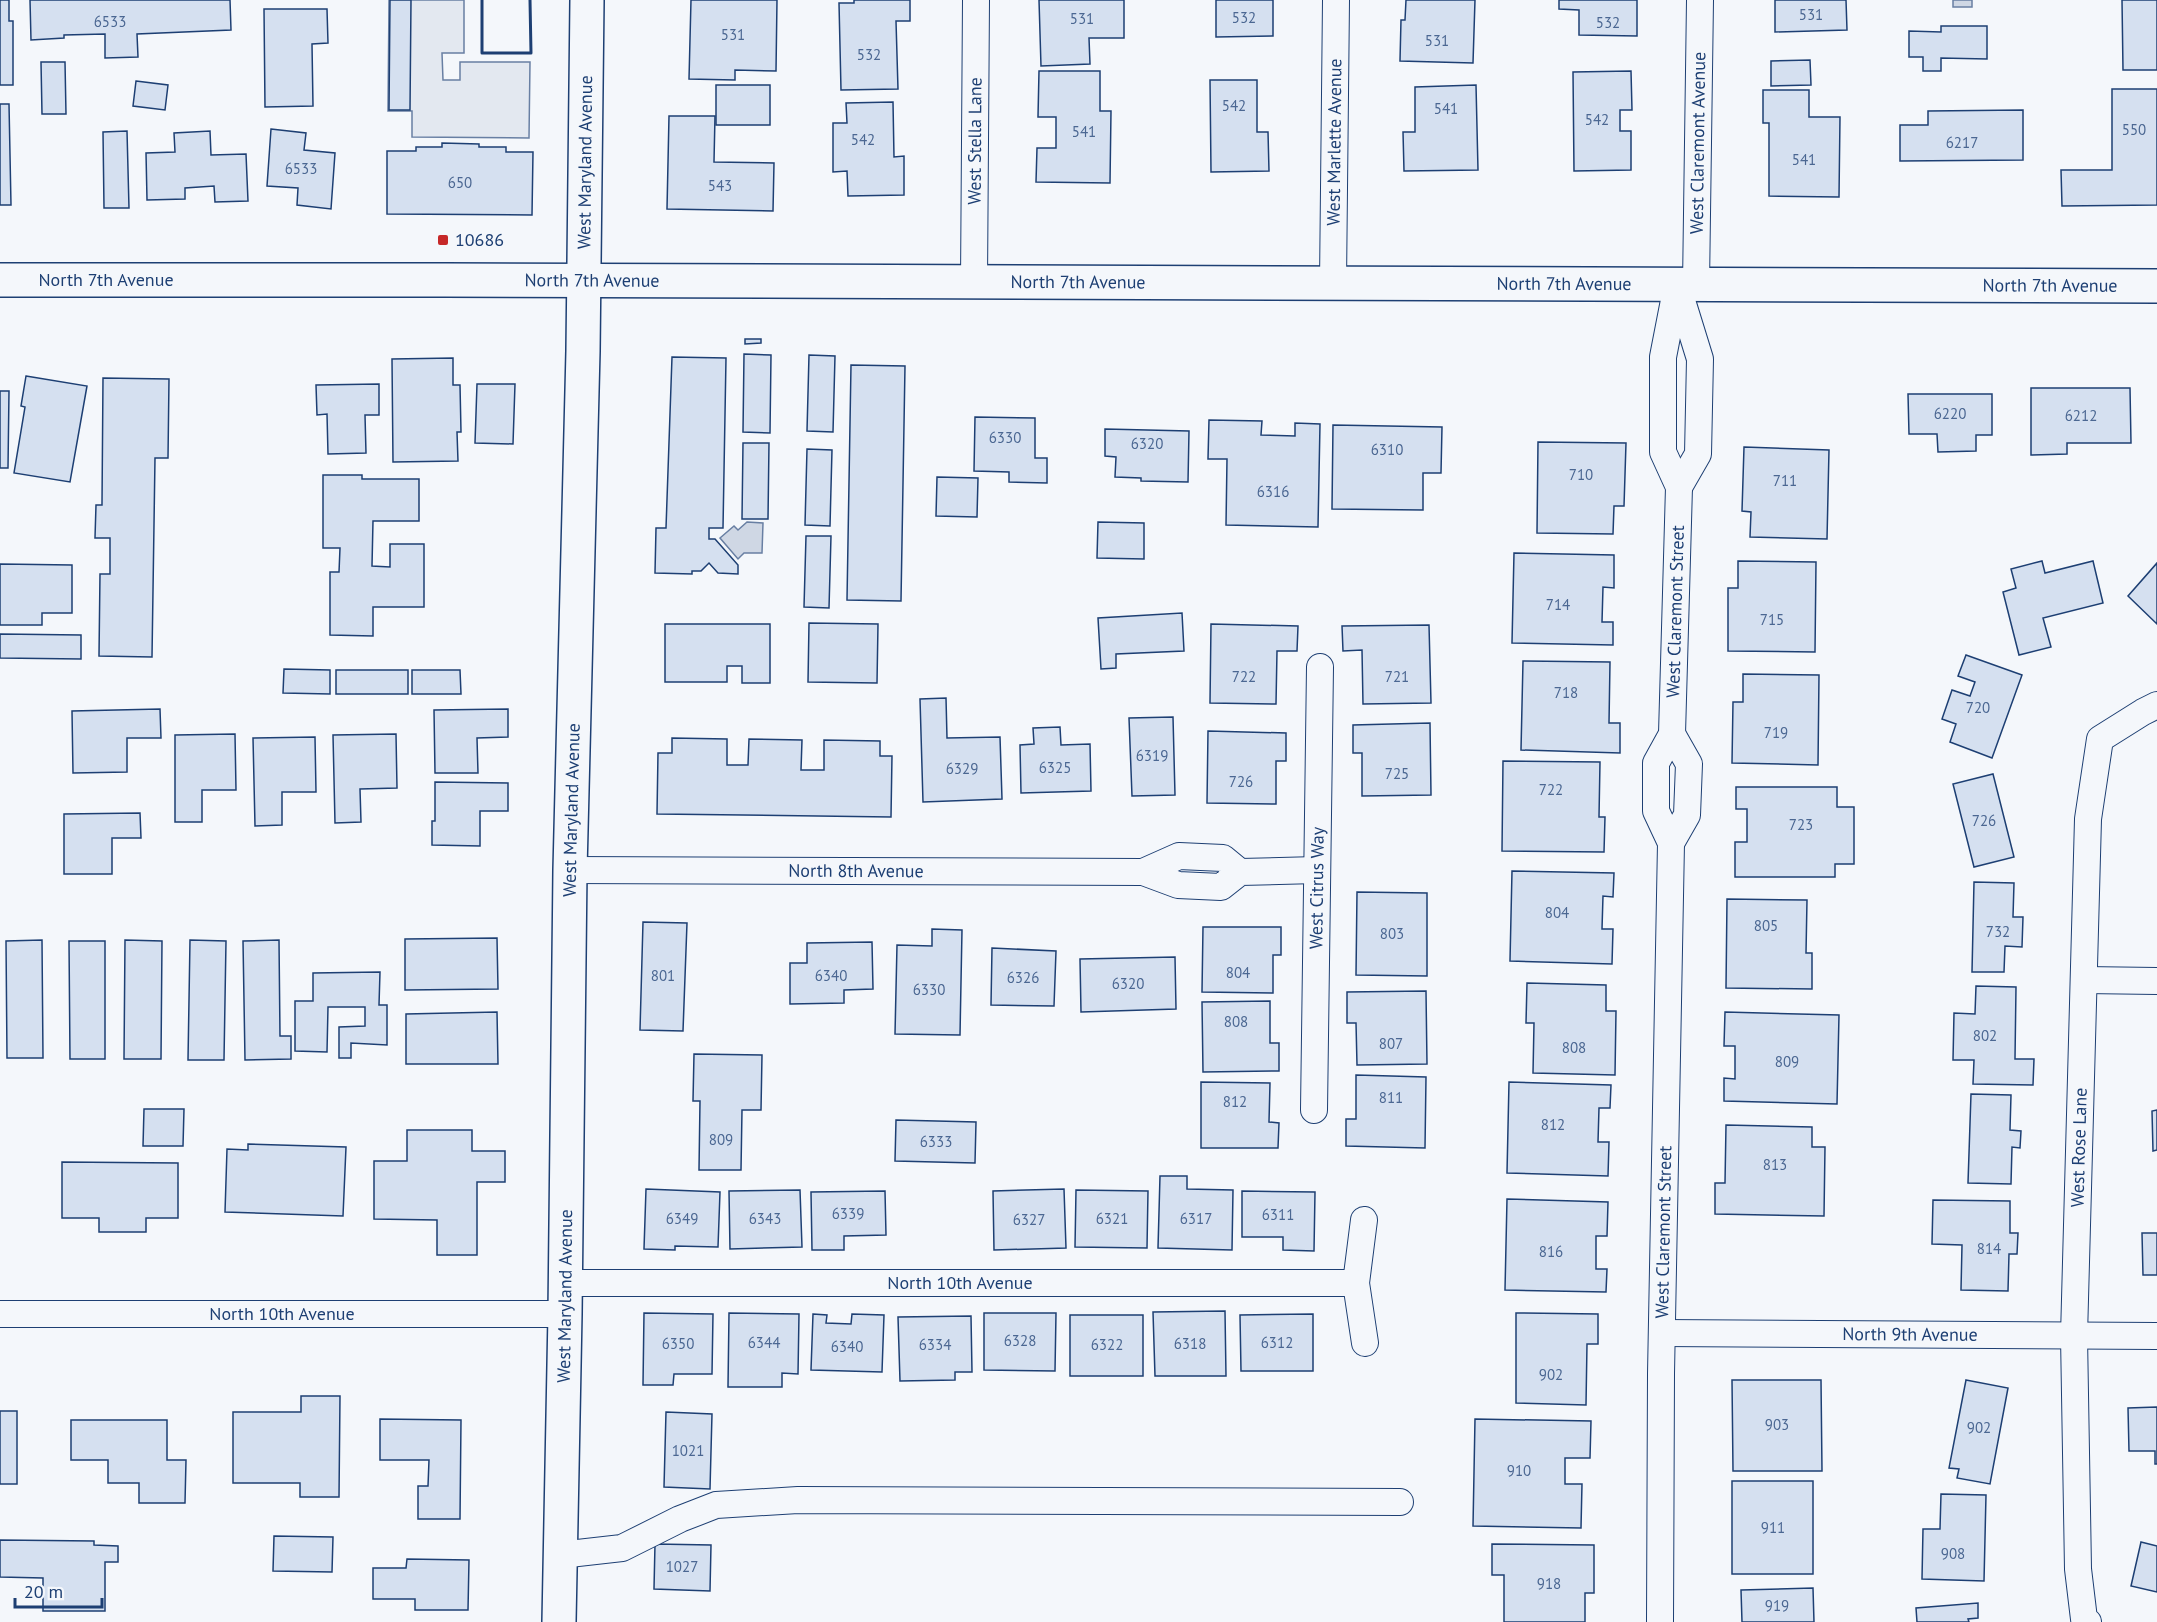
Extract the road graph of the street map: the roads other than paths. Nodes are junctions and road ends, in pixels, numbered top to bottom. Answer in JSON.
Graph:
{"nodes":[{"id":1,"x":587,"y":0,"type":"edge"},
{"id":2,"x":976,"y":0,"type":"edge"},
{"id":3,"x":1336,"y":0,"type":"edge"},
{"id":4,"x":1700,"y":0,"type":"edge"},
{"id":5,"x":0,"y":280,"type":"edge"},
{"id":6,"x":584,"y":280,"type":"junction"},
{"id":7,"x":974,"y":282,"type":"junction"},
{"id":8,"x":1333,"y":283,"type":"junction"},
{"id":9,"x":1687,"y":285,"type":"junction"},
{"id":10,"x":2157,"y":286,"type":"edge"},
{"id":11,"x":1663,"y":429,"type":"junction"},
{"id":12,"x":1698,"y":429,"type":"junction"},
{"id":13,"x":1679,"y":487,"type":"junction"},
{"id":14,"x":1320,"y":667,"type":"dead end"},
{"id":15,"x":2157,"y":705,"type":"edge"},
{"id":16,"x":570,"y":870,"type":"junction"},
{"id":17,"x":1317,"y":870,"type":"junction"},
{"id":18,"x":2084,"y":980,"type":"junction"},
{"id":19,"x":2157,"y":981,"type":"edge"},
{"id":20,"x":1314,"y":1110,"type":"dead end"},
{"id":21,"x":1364,"y":1220,"type":"dead end"},
{"id":22,"x":1356,"y":1283,"type":"junction"},
{"id":23,"x":566,"y":1298,"type":"junction"},
{"id":24,"x":0,"y":1314,"type":"edge"},
{"id":25,"x":1662,"y":1333,"type":"junction"},
{"id":26,"x":2074,"y":1336,"type":"junction"},
{"id":27,"x":2157,"y":1336,"type":"edge"},
{"id":28,"x":1365,"y":1343,"type":"dead end"},
{"id":29,"x":1400,"y":1502,"type":"dead end"},
{"id":30,"x":560,"y":1555,"type":"junction"},
{"id":31,"x":558,"y":1622,"type":"edge"},
{"id":32,"x":1660,"y":1622,"type":"edge"},
{"id":33,"x":2088,"y":1622,"type":"edge"}],
"edges":[{"from":1,"to":6,"type":"main road","name":"West Maryland Avenue"},
{"from":2,"to":7,"type":"street","name":"West Stella Lane"},
{"from":3,"to":8,"type":"street","name":"West Marlette Avenue"},
{"from":4,"to":9,"type":"street","name":"West Claremont Avenue"},
{"from":5,"to":6,"type":"main road","name":"North 7th Avenue"},
{"from":6,"to":7,"type":"main road","name":"North 7th Avenue"},
{"from":6,"to":16,"type":"main road","name":"West Maryland Avenue"},
{"from":7,"to":8,"type":"main road","name":"North 7th Avenue"},
{"from":8,"to":9,"type":"main road","name":"North 7th Avenue"},
{"from":9,"to":10,"type":"main road","name":"North 7th Avenue"},
{"from":9,"to":11,"type":"street","name":"West Claremont Street"},
{"from":9,"to":12,"type":"street","name":"West Claremont Street"},
{"from":11,"to":12,"type":"street"},
{"from":11,"to":13,"type":"street","name":"West Claremont Street"},
{"from":12,"to":13,"type":"street","name":"West Claremont Street"},
{"from":13,"to":25,"type":"street","name":"West Claremont Street"},
{"from":14,"to":17,"type":"street","name":"West Citrus Way"},
{"from":15,"to":18,"type":"street","name":"West Rose Lane"},
{"from":16,"to":17,"type":"street","name":"North 8th Avenue"},
{"from":16,"to":23,"type":"main road","name":"West Maryland Avenue"},
{"from":17,"to":20,"type":"street","name":"West Citrus Way"},
{"from":18,"to":19,"type":"street"},
{"from":18,"to":26,"type":"street","name":"West Rose Lane"},
{"from":21,"to":22,"type":"street"},
{"from":22,"to":23,"type":"street","name":"North 10th Avenue"},
{"from":22,"to":28,"type":"street"},
{"from":23,"to":24,"type":"street","name":"North 10th Avenue"},
{"from":23,"to":30,"type":"main road","name":"West Maryland Avenue"},
{"from":25,"to":26,"type":"street","name":"North 9th Avenue"},
{"from":25,"to":32,"type":"street","name":"West Claremont Street"},
{"from":26,"to":27,"type":"street","name":"North 9th Avenue"},
{"from":26,"to":33,"type":"street","name":"West Rose Lane"},
{"from":29,"to":30,"type":"street"},
{"from":30,"to":31,"type":"main road","name":"West Maryland Avenue"}]}
